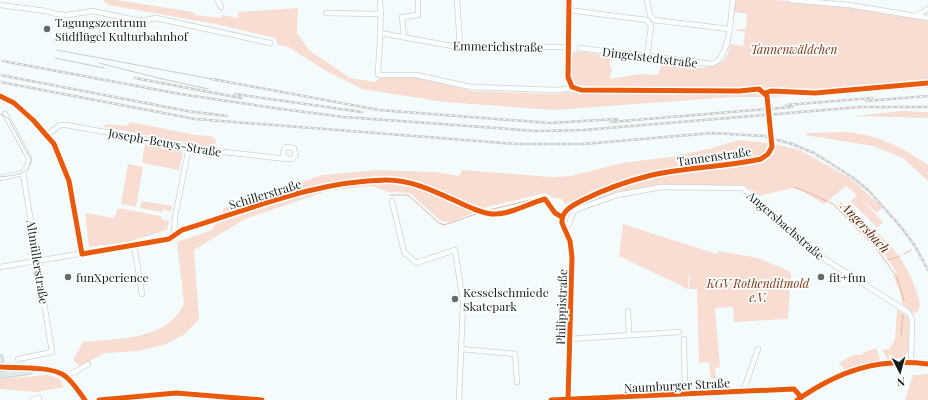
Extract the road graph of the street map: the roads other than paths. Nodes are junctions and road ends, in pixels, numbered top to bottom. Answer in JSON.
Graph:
{"nodes":[{"id":1,"x":218,"y":0,"type":"edge"},
{"id":2,"x":380,"y":0,"type":"edge"},
{"id":3,"x":418,"y":0,"type":"edge"},
{"id":4,"x":457,"y":0,"type":"edge"},
{"id":5,"x":569,"y":0,"type":"edge"},
{"id":6,"x":647,"y":0,"type":"edge"},
{"id":7,"x":733,"y":0,"type":"edge"},
{"id":8,"x":790,"y":0,"type":"edge"},
{"id":9,"x":0,"y":5,"type":"edge"},
{"id":10,"x":221,"y":7,"type":"dead end"},
{"id":11,"x":928,"y":9,"type":"edge"},
{"id":12,"x":568,"y":10,"type":"junction"},
{"id":13,"x":326,"y":12,"type":"dead end"},
{"id":14,"x":381,"y":14,"type":"junction"},
{"id":15,"x":916,"y":16,"type":"junction"},
{"id":16,"x":928,"y":18,"type":"edge"},
{"id":17,"x":651,"y":20,"type":"junction"},
{"id":18,"x":729,"y":29,"type":"junction"},
{"id":19,"x":380,"y":33,"type":"junction"},
{"id":20,"x":404,"y":37,"type":"junction"},
{"id":21,"x":270,"y":43,"type":"dead end"},
{"id":22,"x":460,"y":47,"type":"junction"},
{"id":23,"x":568,"y":47,"type":"junction"},
{"id":24,"x":580,"y":48,"type":"dead end"},
{"id":25,"x":647,"y":56,"type":"junction"},
{"id":26,"x":573,"y":87,"type":"junction"},
{"id":27,"x":0,"y":96,"type":"edge"},
{"id":28,"x":5,"y":114,"type":"dead end"},
{"id":29,"x":46,"y":135,"type":"junction"},
{"id":30,"x":189,"y":147,"type":"junction"},
{"id":31,"x":287,"y":159,"type":"dead end"},
{"id":32,"x":23,"y":173,"type":"junction"},
{"id":33,"x":0,"y":178,"type":"edge"},
{"id":34,"x":392,"y":201,"type":"dead end"},
{"id":35,"x":547,"y":201,"type":"dead end"},
{"id":36,"x":553,"y":211,"type":"tunnel mouth"},
{"id":37,"x":562,"y":217,"type":"junction"},
{"id":38,"x":565,"y":229,"type":"junction"},
{"id":39,"x":174,"y":235,"type":"junction"},
{"id":40,"x":134,"y":245,"type":"junction"},
{"id":41,"x":82,"y":254,"type":"junction"},
{"id":42,"x":37,"y":261,"type":"junction"},
{"id":43,"x":0,"y":267,"type":"edge"},
{"id":44,"x":142,"y":294,"type":"dead end"},
{"id":45,"x":628,"y":311,"type":"dead end"},
{"id":46,"x":679,"y":332,"type":"dead end"},
{"id":47,"x":629,"y":335,"type":"junction"},
{"id":48,"x":569,"y":339,"type":"junction"},
{"id":49,"x":684,"y":339,"type":"dead end"},
{"id":50,"x":461,"y":349,"type":"junction"},
{"id":51,"x":758,"y":349,"type":"dead end"},
{"id":52,"x":0,"y":358,"type":"edge"},
{"id":53,"x":18,"y":359,"type":"dead end"},
{"id":54,"x":911,"y":362,"type":"junction"},
{"id":55,"x":88,"y":364,"type":"dead end"},
{"id":56,"x":928,"y":364,"type":"edge"},
{"id":57,"x":0,"y":368,"type":"edge"},
{"id":58,"x":44,"y":370,"type":"junction"},
{"id":59,"x":0,"y":375,"type":"edge"},
{"id":60,"x":66,"y":376,"type":"junction"},
{"id":61,"x":517,"y":382,"type":"dead end"},
{"id":62,"x":742,"y":392,"type":"junction"},
{"id":63,"x":684,"y":396,"type":"edge"},
{"id":64,"x":39,"y":398,"type":"dead end"},
{"id":65,"x":799,"y":398,"type":"edge"},
{"id":66,"x":254,"y":399,"type":"edge"},
{"id":67,"x":626,"y":399,"type":"edge"},
{"id":68,"x":33,"y":400,"type":"edge"},
{"id":69,"x":85,"y":400,"type":"edge"},
{"id":70,"x":99,"y":400,"type":"edge"},
{"id":71,"x":262,"y":400,"type":"edge"},
{"id":72,"x":459,"y":400,"type":"edge"},
{"id":73,"x":551,"y":400,"type":"edge"},
{"id":74,"x":568,"y":400,"type":"edge"}],
"edges":[{"from":1,"to":10,"type":"street"},
{"from":2,"to":14,"type":"street"},
{"from":3,"to":20,"type":"street"},
{"from":4,"to":22,"type":"street"},
{"from":5,"to":12,"type":"street"},
{"from":6,"to":17,"type":"street"},
{"from":7,"to":18,"type":"street"},
{"from":8,"to":15,"type":"street"},
{"from":9,"to":21,"type":"street"},
{"from":11,"to":15,"type":"street"},
{"from":12,"to":17,"type":"street"},
{"from":12,"to":23,"type":"street"},
{"from":13,"to":14,"type":"street"},
{"from":14,"to":19,"type":"street"},
{"from":15,"to":16,"type":"street"},
{"from":17,"to":18,"type":"street"},
{"from":17,"to":25,"type":"street"},
{"from":18,"to":25,"type":"street","name":"Dingelstedtstraße"},
{"from":19,"to":20,"type":"street","name":"Emmerichstraße"},
{"from":19,"to":26,"type":"street","name":"Tannenstraße"},
{"from":20,"to":22,"type":"street","name":"Emmerichstraße"},
{"from":22,"to":23,"type":"street","name":"Emmerichstraße"},
{"from":23,"to":26,"type":"street"},
{"from":24,"to":25,"type":"street","name":"Dingelstedtstraße"},
{"from":26,"to":37,"type":"street","name":"Tannenstraße","bridge":true},
{"from":27,"to":29,"type":"street"},
{"from":28,"to":32,"type":"street"},
{"from":29,"to":30,"type":"street","name":"Joseph-Beuys-Straße"},
{"from":29,"to":41,"type":"street"},
{"from":30,"to":31,"type":"street","name":"Joseph-Beuys-Straße"},
{"from":30,"to":39,"type":"street"},
{"from":32,"to":33,"type":"street"},
{"from":32,"to":42,"type":"street","name":"Altmüllerstraße"},
{"from":34,"to":50,"type":"street"},
{"from":35,"to":39,"type":"street","name":"Schillerstraße"},
{"from":36,"to":37,"type":"street"},
{"from":37,"to":38,"type":"street","name":"Philippistraße"},
{"from":38,"to":48,"type":"street","name":"Philippistraße"},
{"from":38,"to":54,"type":"street","name":"Angersbachstraße"},
{"from":39,"to":40,"type":"street","name":"Schillerstraße"},
{"from":40,"to":41,"type":"street","name":"Schillerstraße"},
{"from":40,"to":44,"type":"street"},
{"from":41,"to":42,"type":"street","name":"Schillerstraße"},
{"from":42,"to":43,"type":"street","name":"Schillerstraße"},
{"from":42,"to":53,"type":"street","name":"Altmüllerstraße"},
{"from":45,"to":47,"type":"street"},
{"from":46,"to":47,"type":"street"},
{"from":47,"to":48,"type":"street"},
{"from":48,"to":74,"type":"street","name":"Philippistraße"},
{"from":49,"to":63,"type":"street","name":"Naumburger Straße"},
{"from":50,"to":61,"type":"street"},
{"from":50,"to":72,"type":"street"},
{"from":51,"to":62,"type":"street"},
{"from":52,"to":57,"type":"main road"},
{"from":54,"to":56,"type":"main road"},
{"from":54,"to":65,"type":"main road"},
{"from":55,"to":60,"type":"street"},
{"from":57,"to":58,"type":"main road"},
{"from":58,"to":59,"type":"main road"},
{"from":58,"to":60,"type":"main road"},
{"from":60,"to":69,"type":"main road"},
{"from":62,"to":63,"type":"street","name":"Naumburger Straße"},
{"from":62,"to":65,"type":"street","name":"Naumburger Straße"},
{"from":63,"to":67,"type":"street","name":"Naumburger Straße"},
{"from":64,"to":68,"type":"street"},
{"from":66,"to":70,"type":"street"},
{"from":66,"to":71,"type":"street"},
{"from":67,"to":74,"type":"street","name":"Naumburger Straße"},
{"from":73,"to":74,"type":"street","name":"Naumburger Straße"}]}
